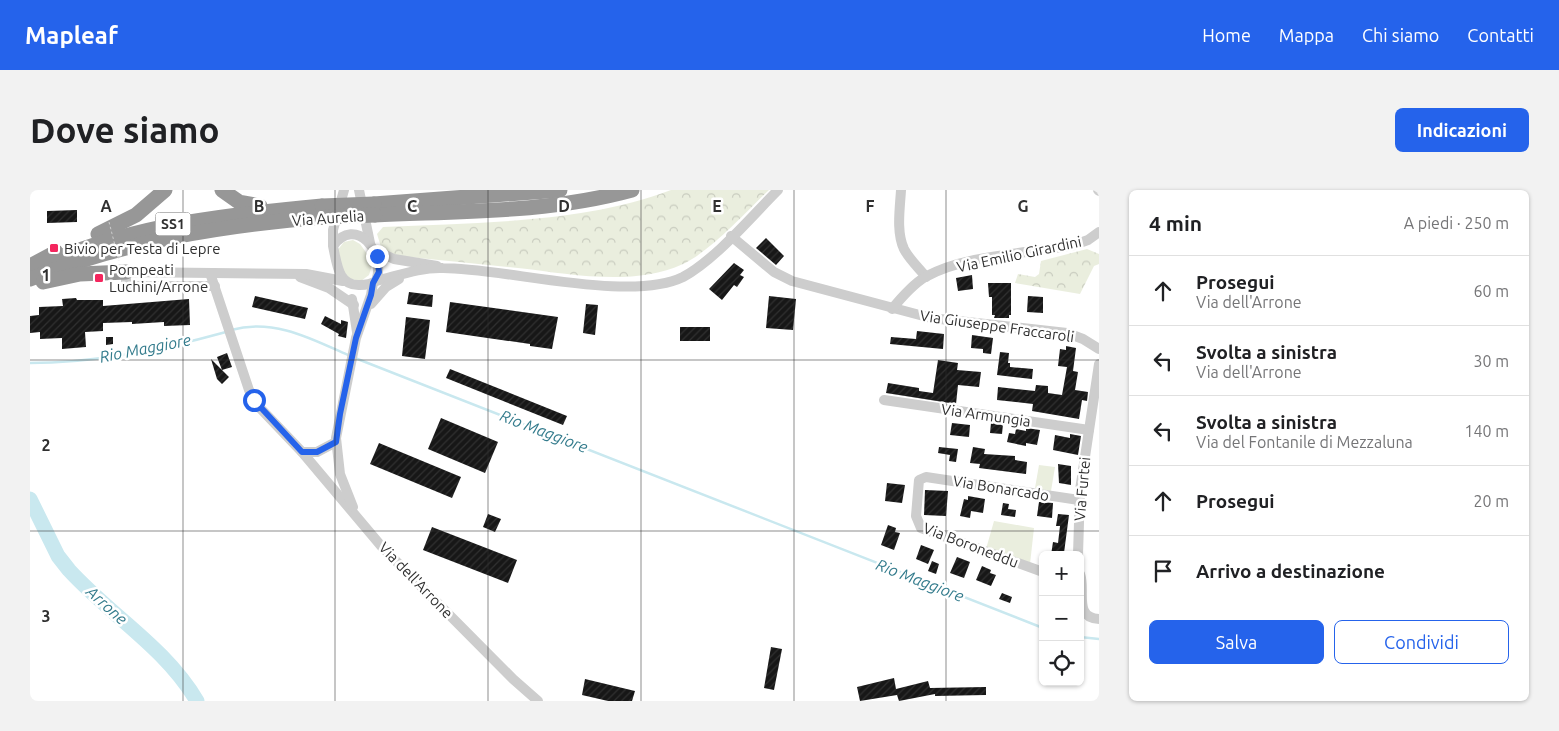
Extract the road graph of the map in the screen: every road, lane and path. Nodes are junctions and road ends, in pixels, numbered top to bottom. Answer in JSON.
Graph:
{"nodes":[{"id":1,"x":165,"y":190,"type":"edge"},
{"id":2,"x":222,"y":190,"type":"edge"},
{"id":3,"x":344,"y":190,"type":"edge"},
{"id":4,"x":359,"y":190,"type":"edge"},
{"id":5,"x":449,"y":190,"type":"edge"},
{"id":6,"x":560,"y":190,"type":"edge"},
{"id":7,"x":632,"y":190,"type":"edge"},
{"id":8,"x":778,"y":190,"type":"edge"},
{"id":9,"x":901,"y":190,"type":"edge"},
{"id":10,"x":521,"y":194,"type":"junction"},
{"id":11,"x":375,"y":209,"type":"junction"},
{"id":12,"x":318,"y":210,"type":"junction"},
{"id":13,"x":109,"y":222,"type":"dead end"},
{"id":14,"x":1099,"y":232,"type":"edge"},
{"id":15,"x":731,"y":236,"type":"junction"},
{"id":16,"x":333,"y":246,"type":"junction"},
{"id":17,"x":372,"y":247,"type":"junction"},
{"id":18,"x":122,"y":266,"type":"junction"},
{"id":19,"x":30,"y":267,"type":"edge"},
{"id":20,"x":440,"y":267,"type":"junction"},
{"id":21,"x":415,"y":272,"type":"junction"},
{"id":22,"x":210,"y":273,"type":"junction"},
{"id":23,"x":292,"y":274,"type":"junction"},
{"id":24,"x":926,"y":277,"type":"junction"},
{"id":25,"x":30,"y":279,"type":"edge"},
{"id":26,"x":345,"y":282,"type":"junction"},
{"id":27,"x":375,"y":282,"type":"junction"},
{"id":28,"x":215,"y":286,"type":"junction"},
{"id":29,"x":30,"y":287,"type":"edge"},
{"id":30,"x":354,"y":306,"type":"junction"},
{"id":31,"x":367,"y":309,"type":"junction"},
{"id":32,"x":892,"y":309,"type":"junction"},
{"id":33,"x":356,"y":340,"type":"junction"},
{"id":34,"x":1099,"y":349,"type":"edge"},
{"id":35,"x":1099,"y":364,"type":"edge"},
{"id":36,"x":884,"y":400,"type":"dead end"},
{"id":37,"x":1089,"y":430,"type":"junction"},
{"id":38,"x":336,"y":442,"type":"junction"},
{"id":39,"x":302,"y":452,"type":"junction"},
{"id":40,"x":922,"y":477,"type":"joint"},
{"id":41,"x":1079,"y":500,"type":"junction"},
{"id":42,"x":372,"y":534,"type":"junction"},
{"id":43,"x":1078,"y":551,"type":"edge"},
{"id":44,"x":1039,"y":571,"type":"edge"},
{"id":45,"x":1082,"y":596,"type":"edge"},
{"id":46,"x":1099,"y":619,"type":"edge"},
{"id":47,"x":538,"y":701,"type":"edge"}],
"edges":[{"from":1,"to":19,"type":"highway"},
{"from":2,"to":12,"type":"highway"},
{"from":3,"to":16,"type":"street"},
{"from":4,"to":17,"type":"street"},
{"from":5,"to":10,"type":"highway"},
{"from":6,"to":10,"type":"highway","name":"Via Aurelia","number":"SS1"},
{"from":7,"to":11,"type":"highway","name":"Via Aurelia","number":"SS1"},
{"from":8,"to":15,"type":"street"},
{"from":9,"to":24,"type":"street"},
{"from":10,"to":11,"type":"highway","name":"Via Aurelia","number":"SS1"},
{"from":11,"to":12,"type":"highway","name":"Via Aurelia","number":"SS1","bridge":true},
{"from":12,"to":19,"type":"highway","name":"Via Aurelia","number":"SS1"},
{"from":12,"to":25,"type":"highway","name":"Via Aurelia","number":"SS1"},
{"from":13,"to":18,"type":"path","bridge":true},
{"from":14,"to":24,"type":"street","name":"Via Emilio Girardini"},
{"from":15,"to":20,"type":"street"},
{"from":15,"to":32,"type":"street","name":"Via Giuseppe Fraccaroli"},
{"from":16,"to":17,"type":"street"},
{"from":16,"to":26,"type":"street"},
{"from":17,"to":20,"type":"street"},
{"from":17,"to":27,"type":"street"},
{"from":18,"to":22,"type":"street"},
{"from":18,"to":28,"type":"street"},
{"from":18,"to":29,"type":"highway"},
{"from":20,"to":21,"type":"street"},
{"from":21,"to":27,"type":"street"},
{"from":21,"to":31,"type":"street"},
{"from":22,"to":23,"type":"street"},
{"from":22,"to":28,"type":"street","name":"Via dell'Arrone"},
{"from":23,"to":26,"type":"street"},
{"from":23,"to":30,"type":"street"},
{"from":24,"to":32,"type":"street","name":"Via Emilio Girardini"},
{"from":26,"to":27,"type":"street"},
{"from":26,"to":30,"type":"street"},
{"from":27,"to":31,"type":"street"},
{"from":28,"to":39,"type":"street","name":"Via dell'Arrone"},
{"from":30,"to":33,"type":"street"},
{"from":31,"to":33,"type":"street"},
{"from":32,"to":34,"type":"street","name":"Via Giuseppe Fraccaroli"},
{"from":33,"to":38,"type":"street"},
{"from":35,"to":37,"type":"street","name":"Via Furtei"},
{"from":36,"to":37,"type":"street","name":"Via Armungia"},
{"from":37,"to":41,"type":"street","name":"Via Furtei"},
{"from":38,"to":39,"type":"street"},
{"from":38,"to":42,"type":"street"},
{"from":39,"to":42,"type":"street","name":"Via dell'Arrone"},
{"from":40,"to":41,"type":"street","name":"Via Bonarcado"},
{"from":40,"to":44,"type":"street","name":"Via Boroneddu"},
{"from":41,"to":43,"type":"street","name":"Via Furtei"},
{"from":42,"to":47,"type":"street","name":"Via dell'Arrone"},
{"from":45,"to":46,"type":"street"}]}
